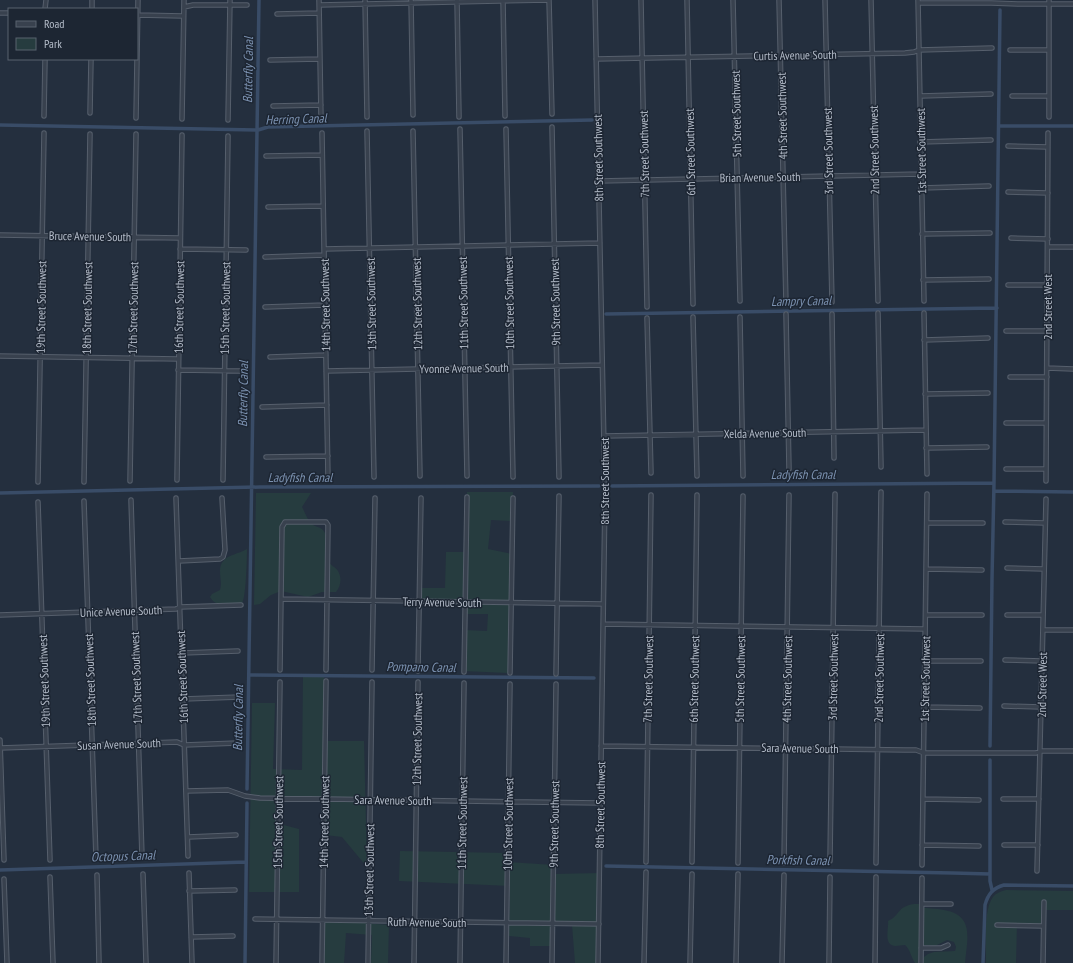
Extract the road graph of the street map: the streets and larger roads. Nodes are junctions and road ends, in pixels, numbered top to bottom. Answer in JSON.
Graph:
{"nodes":[{"id":1,"x":184,"y":0,"type":"edge"},
{"id":2,"x":230,"y":0,"type":"edge"},
{"id":3,"x":503,"y":0,"type":"edge"},
{"id":4,"x":548,"y":0,"type":"edge"},
{"id":5,"x":595,"y":0,"type":"edge"},
{"id":6,"x":641,"y":0,"type":"edge"},
{"id":7,"x":687,"y":0,"type":"edge"},
{"id":8,"x":733,"y":0,"type":"edge"},
{"id":9,"x":779,"y":0,"type":"edge"},
{"id":10,"x":825,"y":0,"type":"edge"},
{"id":11,"x":871,"y":0,"type":"edge"},
{"id":12,"x":411,"y":1,"type":"edge"},
{"id":13,"x":457,"y":1,"type":"edge"},
{"id":14,"x":319,"y":2,"type":"edge"},
{"id":15,"x":365,"y":2,"type":"edge"},
{"id":16,"x":918,"y":2,"type":"edge"},
{"id":17,"x":1049,"y":2,"type":"edge"},
{"id":18,"x":1073,"y":4,"type":"edge"},
{"id":19,"x":230,"y":5,"type":"junction"},
{"id":20,"x":247,"y":6,"type":"dead end"},
{"id":21,"x":184,"y":7,"type":"junction"},
{"id":22,"x":319,"y":13,"type":"junction"},
{"id":23,"x":277,"y":14,"type":"dead end"},
{"id":24,"x":138,"y":15,"type":"edge"},
{"id":25,"x":183,"y":16,"type":"junction"},
{"id":26,"x":992,"y":48,"type":"dead end"},
{"id":27,"x":919,"y":50,"type":"junction"},
{"id":28,"x":1010,"y":50,"type":"dead end"},
{"id":29,"x":1049,"y":50,"type":"junction"},
{"id":30,"x":872,"y":53,"type":"junction"},
{"id":31,"x":826,"y":54,"type":"junction"},
{"id":32,"x":780,"y":55,"type":"junction"},
{"id":33,"x":734,"y":56,"type":"junction"},
{"id":34,"x":688,"y":57,"type":"junction"},
{"id":35,"x":642,"y":58,"type":"junction"},
{"id":36,"x":320,"y":59,"type":"junction"},
{"id":37,"x":596,"y":59,"type":"junction"},
{"id":38,"x":45,"y":60,"type":"edge"},
{"id":39,"x":91,"y":60,"type":"edge"},
{"id":40,"x":137,"y":60,"type":"edge"},
{"id":41,"x":270,"y":60,"type":"dead end"},
{"id":42,"x":991,"y":94,"type":"dead end"},
{"id":43,"x":920,"y":96,"type":"junction"},
{"id":44,"x":1012,"y":96,"type":"dead end"},
{"id":45,"x":1049,"y":96,"type":"junction"},
{"id":46,"x":321,"y":105,"type":"junction"},
{"id":47,"x":273,"y":106,"type":"dead end"},
{"id":48,"x":90,"y":114,"type":"dead end"},
{"id":49,"x":552,"y":114,"type":"dead end"},
{"id":50,"x":413,"y":115,"type":"dead end"},
{"id":51,"x":44,"y":116,"type":"dead end"},
{"id":52,"x":505,"y":116,"type":"dead end"},
{"id":53,"x":367,"y":117,"type":"dead end"},
{"id":54,"x":459,"y":117,"type":"dead end"},
{"id":55,"x":1049,"y":117,"type":"dead end"},
{"id":56,"x":136,"y":118,"type":"dead end"},
{"id":57,"x":321,"y":118,"type":"dead end"},
{"id":58,"x":182,"y":119,"type":"dead end"},
{"id":59,"x":228,"y":120,"type":"dead end"},
{"id":60,"x":552,"y":127,"type":"dead end"},
{"id":61,"x":460,"y":129,"type":"dead end"},
{"id":62,"x":506,"y":129,"type":"dead end"},
{"id":63,"x":367,"y":131,"type":"dead end"},
{"id":64,"x":413,"y":131,"type":"dead end"},
{"id":65,"x":44,"y":133,"type":"dead end"},
{"id":66,"x":322,"y":133,"type":"dead end"},
{"id":67,"x":1048,"y":133,"type":"dead end"},
{"id":68,"x":90,"y":134,"type":"dead end"},
{"id":69,"x":136,"y":134,"type":"dead end"},
{"id":70,"x":182,"y":135,"type":"dead end"},
{"id":71,"x":228,"y":136,"type":"dead end"},
{"id":72,"x":991,"y":140,"type":"dead end"},
{"id":73,"x":920,"y":142,"type":"junction"},
{"id":74,"x":1008,"y":146,"type":"dead end"},
{"id":75,"x":1048,"y":147,"type":"junction"},
{"id":76,"x":322,"y":155,"type":"junction"},
{"id":77,"x":266,"y":156,"type":"dead end"},
{"id":78,"x":921,"y":174,"type":"junction"},
{"id":79,"x":875,"y":175,"type":"junction"},
{"id":80,"x":829,"y":176,"type":"junction"},
{"id":81,"x":783,"y":177,"type":"junction"},
{"id":82,"x":737,"y":178,"type":"junction"},
{"id":83,"x":691,"y":179,"type":"junction"},
{"id":84,"x":645,"y":180,"type":"junction"},
{"id":85,"x":599,"y":181,"type":"junction"},
{"id":86,"x":989,"y":186,"type":"dead end"},
{"id":87,"x":921,"y":188,"type":"junction"},
{"id":88,"x":1008,"y":192,"type":"dead end"},
{"id":89,"x":1048,"y":193,"type":"junction"},
{"id":90,"x":323,"y":206,"type":"junction"},
{"id":91,"x":268,"y":207,"type":"dead end"},
{"id":92,"x":990,"y":233,"type":"dead end"},
{"id":93,"x":922,"y":234,"type":"junction"},
{"id":94,"x":0,"y":235,"type":"edge"},
{"id":95,"x":42,"y":235,"type":"junction"},
{"id":96,"x":88,"y":236,"type":"junction"},
{"id":97,"x":134,"y":237,"type":"junction"},
{"id":98,"x":180,"y":238,"type":"junction"},
{"id":99,"x":1011,"y":238,"type":"dead end"},
{"id":100,"x":1048,"y":239,"type":"junction"},
{"id":101,"x":600,"y":243,"type":"junction"},
{"id":102,"x":554,"y":244,"type":"junction"},
{"id":103,"x":508,"y":245,"type":"junction"},
{"id":104,"x":462,"y":246,"type":"junction"},
{"id":105,"x":416,"y":247,"type":"junction"},
{"id":106,"x":1048,"y":247,"type":"junction"},
{"id":107,"x":1073,"y":247,"type":"edge"},
{"id":108,"x":370,"y":248,"type":"junction"},
{"id":109,"x":180,"y":249,"type":"junction"},
{"id":110,"x":324,"y":249,"type":"junction"},
{"id":111,"x":226,"y":250,"type":"junction"},
{"id":112,"x":246,"y":250,"type":"dead end"},
{"id":113,"x":324,"y":255,"type":"junction"},
{"id":114,"x":265,"y":257,"type":"dead end"},
{"id":115,"x":989,"y":279,"type":"dead end"},
{"id":116,"x":923,"y":280,"type":"junction"},
{"id":117,"x":1008,"y":285,"type":"dead end"},
{"id":118,"x":1048,"y":285,"type":"junction"},
{"id":119,"x":740,"y":301,"type":"dead end"},
{"id":120,"x":878,"y":301,"type":"dead end"},
{"id":121,"x":924,"y":301,"type":"dead end"},
{"id":122,"x":832,"y":302,"type":"dead end"},
{"id":123,"x":693,"y":304,"type":"dead end"},
{"id":124,"x":786,"y":304,"type":"dead end"},
{"id":125,"x":325,"y":305,"type":"junction"},
{"id":126,"x":265,"y":307,"type":"dead end"},
{"id":127,"x":647,"y":307,"type":"dead end"},
{"id":128,"x":924,"y":313,"type":"dead end"},
{"id":129,"x":786,"y":314,"type":"dead end"},
{"id":130,"x":832,"y":314,"type":"dead end"},
{"id":131,"x":878,"y":314,"type":"dead end"},
{"id":132,"x":694,"y":317,"type":"dead end"},
{"id":133,"x":740,"y":317,"type":"dead end"},
{"id":134,"x":648,"y":318,"type":"dead end"},
{"id":135,"x":1006,"y":330,"type":"dead end"},
{"id":136,"x":1047,"y":331,"type":"junction"},
{"id":137,"x":988,"y":338,"type":"dead end"},
{"id":138,"x":924,"y":340,"type":"junction"},
{"id":139,"x":326,"y":355,"type":"junction"},
{"id":140,"x":0,"y":356,"type":"edge"},
{"id":141,"x":270,"y":356,"type":"dead end"},
{"id":142,"x":40,"y":357,"type":"junction"},
{"id":143,"x":86,"y":358,"type":"junction"},
{"id":144,"x":132,"y":358,"type":"junction"},
{"id":145,"x":178,"y":359,"type":"junction"},
{"id":146,"x":602,"y":365,"type":"junction"},
{"id":147,"x":556,"y":366,"type":"junction"},
{"id":148,"x":510,"y":367,"type":"junction"},
{"id":149,"x":418,"y":368,"type":"junction"},
{"id":150,"x":464,"y":368,"type":"junction"},
{"id":151,"x":1047,"y":368,"type":"junction"},
{"id":152,"x":1073,"y":369,"type":"edge"},
{"id":153,"x":178,"y":370,"type":"junction"},
{"id":154,"x":372,"y":370,"type":"junction"},
{"id":155,"x":224,"y":371,"type":"junction"},
{"id":156,"x":326,"y":371,"type":"junction"},
{"id":157,"x":242,"y":372,"type":"dead end"},
{"id":158,"x":1010,"y":377,"type":"dead end"},
{"id":159,"x":1047,"y":377,"type":"junction"},
{"id":160,"x":988,"y":393,"type":"dead end"},
{"id":161,"x":925,"y":394,"type":"junction"},
{"id":162,"x":327,"y":405,"type":"junction"},
{"id":163,"x":262,"y":407,"type":"dead end"},
{"id":164,"x":1006,"y":423,"type":"dead end"},
{"id":165,"x":1046,"y":423,"type":"junction"},
{"id":166,"x":926,"y":430,"type":"junction"},
{"id":167,"x":880,"y":431,"type":"junction"},
{"id":168,"x":834,"y":432,"type":"junction"},
{"id":169,"x":742,"y":433,"type":"junction"},
{"id":170,"x":788,"y":433,"type":"junction"},
{"id":171,"x":696,"y":434,"type":"junction"},
{"id":172,"x":650,"y":435,"type":"junction"},
{"id":173,"x":604,"y":436,"type":"junction"},
{"id":174,"x":987,"y":447,"type":"dead end"},
{"id":175,"x":926,"y":448,"type":"junction"},
{"id":176,"x":328,"y":456,"type":"junction"},
{"id":177,"x":266,"y":457,"type":"dead end"},
{"id":178,"x":834,"y":458,"type":"dead end"},
{"id":179,"x":881,"y":467,"type":"dead end"},
{"id":180,"x":788,"y":469,"type":"dead end"},
{"id":181,"x":1006,"y":469,"type":"dead end"},
{"id":182,"x":1046,"y":469,"type":"junction"},
{"id":183,"x":651,"y":473,"type":"dead end"},
{"id":184,"x":927,"y":474,"type":"dead end"},
{"id":185,"x":420,"y":476,"type":"dead end"},
{"id":186,"x":467,"y":476,"type":"dead end"},
{"id":187,"x":697,"y":476,"type":"dead end"},
{"id":188,"x":743,"y":476,"type":"dead end"},
{"id":189,"x":374,"y":477,"type":"dead end"},
{"id":190,"x":512,"y":477,"type":"dead end"},
{"id":191,"x":559,"y":477,"type":"dead end"},
{"id":192,"x":328,"y":478,"type":"dead end"},
{"id":193,"x":177,"y":480,"type":"dead end"},
{"id":194,"x":223,"y":480,"type":"dead end"},
{"id":195,"x":130,"y":481,"type":"dead end"},
{"id":196,"x":1046,"y":481,"type":"dead end"},
{"id":197,"x":38,"y":482,"type":"dead end"},
{"id":198,"x":84,"y":482,"type":"dead end"},
{"id":199,"x":881,"y":492,"type":"dead end"},
{"id":200,"x":835,"y":494,"type":"dead end"},
{"id":201,"x":927,"y":494,"type":"dead end"},
{"id":202,"x":651,"y":495,"type":"dead end"},
{"id":203,"x":697,"y":495,"type":"dead end"},
{"id":204,"x":789,"y":495,"type":"dead end"},
{"id":205,"x":559,"y":496,"type":"dead end"},
{"id":206,"x":743,"y":496,"type":"dead end"},
{"id":207,"x":176,"y":498,"type":"dead end"},
{"id":208,"x":222,"y":498,"type":"dead end"},
{"id":209,"x":375,"y":498,"type":"dead end"},
{"id":210,"x":421,"y":498,"type":"dead end"},
{"id":211,"x":467,"y":498,"type":"dead end"},
{"id":212,"x":513,"y":498,"type":"dead end"},
{"id":213,"x":1046,"y":499,"type":"dead end"},
{"id":214,"x":131,"y":500,"type":"dead end"},
{"id":215,"x":84,"y":501,"type":"dead end"},
{"id":216,"x":38,"y":502,"type":"dead end"},
{"id":217,"x":1005,"y":522,"type":"dead end"},
{"id":218,"x":927,"y":523,"type":"junction"},
{"id":219,"x":1045,"y":523,"type":"junction"},
{"id":220,"x":983,"y":524,"type":"dead end"},
{"id":221,"x":179,"y":561,"type":"junction"},
{"id":222,"x":1007,"y":568,"type":"dead end"},
{"id":223,"x":926,"y":569,"type":"junction"},
{"id":224,"x":1044,"y":569,"type":"junction"},
{"id":225,"x":982,"y":570,"type":"dead end"},
{"id":226,"x":281,"y":600,"type":"junction"},
{"id":227,"x":327,"y":600,"type":"junction"},
{"id":228,"x":373,"y":601,"type":"junction"},
{"id":229,"x":419,"y":602,"type":"junction"},
{"id":230,"x":465,"y":602,"type":"junction"},
{"id":231,"x":511,"y":603,"type":"junction"},
{"id":232,"x":557,"y":603,"type":"junction"},
{"id":233,"x":603,"y":604,"type":"junction"},
{"id":234,"x":241,"y":605,"type":"dead end"},
{"id":235,"x":180,"y":607,"type":"junction"},
{"id":236,"x":134,"y":611,"type":"junction"},
{"id":237,"x":88,"y":612,"type":"junction"},
{"id":238,"x":42,"y":613,"type":"junction"},
{"id":239,"x":0,"y":615,"type":"edge"},
{"id":240,"x":926,"y":615,"type":"junction"},
{"id":241,"x":982,"y":615,"type":"dead end"},
{"id":242,"x":1008,"y":615,"type":"dead end"},
{"id":243,"x":1043,"y":615,"type":"junction"},
{"id":244,"x":603,"y":624,"type":"junction"},
{"id":245,"x":649,"y":625,"type":"junction"},
{"id":246,"x":695,"y":625,"type":"junction"},
{"id":247,"x":741,"y":626,"type":"junction"},
{"id":248,"x":787,"y":627,"type":"junction"},
{"id":249,"x":833,"y":627,"type":"junction"},
{"id":250,"x":879,"y":628,"type":"junction"},
{"id":251,"x":925,"y":629,"type":"junction"},
{"id":252,"x":1043,"y":630,"type":"junction"},
{"id":253,"x":1073,"y":630,"type":"edge"},
{"id":254,"x":238,"y":651,"type":"dead end"},
{"id":255,"x":182,"y":653,"type":"junction"},
{"id":256,"x":1005,"y":660,"type":"dead end"},
{"id":257,"x":925,"y":661,"type":"junction"},
{"id":258,"x":981,"y":661,"type":"dead end"},
{"id":259,"x":1042,"y":661,"type":"junction"},
{"id":260,"x":280,"y":670,"type":"dead end"},
{"id":261,"x":326,"y":670,"type":"dead end"},
{"id":262,"x":372,"y":670,"type":"dead end"},
{"id":263,"x":418,"y":671,"type":"dead end"},
{"id":264,"x":464,"y":672,"type":"dead end"},
{"id":265,"x":510,"y":673,"type":"dead end"},
{"id":266,"x":556,"y":674,"type":"dead end"},
{"id":267,"x":280,"y":682,"type":"dead end"},
{"id":268,"x":326,"y":682,"type":"dead end"},
{"id":269,"x":372,"y":682,"type":"dead end"},
{"id":270,"x":418,"y":682,"type":"dead end"},
{"id":271,"x":464,"y":683,"type":"dead end"},
{"id":272,"x":510,"y":684,"type":"dead end"},
{"id":273,"x":556,"y":684,"type":"dead end"},
{"id":274,"x":240,"y":697,"type":"dead end"},
{"id":275,"x":183,"y":699,"type":"junction"},
{"id":276,"x":1004,"y":706,"type":"dead end"},
{"id":277,"x":924,"y":707,"type":"junction"},
{"id":278,"x":1041,"y":707,"type":"junction"},
{"id":279,"x":980,"y":708,"type":"dead end"},
{"id":280,"x":0,"y":740,"type":"edge"},
{"id":281,"x":138,"y":743,"type":"junction"},
{"id":282,"x":238,"y":743,"type":"dead end"},
{"id":283,"x":92,"y":745,"type":"junction"},
{"id":284,"x":184,"y":745,"type":"junction"},
{"id":285,"x":46,"y":746,"type":"junction"},
{"id":286,"x":601,"y":746,"type":"junction"},
{"id":287,"x":647,"y":746,"type":"junction"},
{"id":288,"x":693,"y":747,"type":"junction"},
{"id":289,"x":0,"y":748,"type":"edge"},
{"id":290,"x":739,"y":748,"type":"junction"},
{"id":291,"x":786,"y":748,"type":"junction"},
{"id":292,"x":832,"y":749,"type":"junction"},
{"id":293,"x":878,"y":750,"type":"junction"},
{"id":294,"x":1040,"y":751,"type":"junction"},
{"id":295,"x":1073,"y":751,"type":"edge"},
{"id":296,"x":924,"y":753,"type":"junction"},
{"id":297,"x":186,"y":791,"type":"junction"},
{"id":298,"x":278,"y":798,"type":"junction"},
{"id":299,"x":324,"y":798,"type":"junction"},
{"id":300,"x":370,"y":799,"type":"junction"},
{"id":301,"x":923,"y":799,"type":"junction"},
{"id":302,"x":1003,"y":799,"type":"dead end"},
{"id":303,"x":416,"y":800,"type":"junction"},
{"id":304,"x":462,"y":800,"type":"junction"},
{"id":305,"x":979,"y":800,"type":"dead end"},
{"id":306,"x":1039,"y":800,"type":"junction"},
{"id":307,"x":508,"y":801,"type":"junction"},
{"id":308,"x":554,"y":802,"type":"junction"},
{"id":309,"x":600,"y":803,"type":"junction"},
{"id":310,"x":236,"y":835,"type":"dead end"},
{"id":311,"x":188,"y":837,"type":"junction"},
{"id":312,"x":922,"y":845,"type":"junction"},
{"id":313,"x":1004,"y":845,"type":"dead end"},
{"id":314,"x":1038,"y":845,"type":"junction"},
{"id":315,"x":979,"y":846,"type":"dead end"},
{"id":316,"x":188,"y":856,"type":"dead end"},
{"id":317,"x":142,"y":857,"type":"dead end"},
{"id":318,"x":96,"y":858,"type":"dead end"},
{"id":319,"x":4,"y":860,"type":"dead end"},
{"id":320,"x":50,"y":860,"type":"dead end"},
{"id":321,"x":830,"y":861,"type":"dead end"},
{"id":322,"x":646,"y":862,"type":"dead end"},
{"id":323,"x":692,"y":862,"type":"dead end"},
{"id":324,"x":738,"y":863,"type":"dead end"},
{"id":325,"x":784,"y":863,"type":"dead end"},
{"id":326,"x":876,"y":863,"type":"dead end"},
{"id":327,"x":922,"y":865,"type":"dead end"},
{"id":328,"x":1037,"y":871,"type":"dead end"},
{"id":329,"x":646,"y":872,"type":"dead end"},
{"id":330,"x":189,"y":873,"type":"dead end"},
{"id":331,"x":143,"y":874,"type":"dead end"},
{"id":332,"x":692,"y":874,"type":"dead end"},
{"id":333,"x":738,"y":874,"type":"dead end"},
{"id":334,"x":97,"y":875,"type":"dead end"},
{"id":335,"x":784,"y":875,"type":"dead end"},
{"id":336,"x":50,"y":877,"type":"dead end"},
{"id":337,"x":830,"y":877,"type":"dead end"},
{"id":338,"x":876,"y":877,"type":"dead end"},
{"id":339,"x":922,"y":878,"type":"dead end"},
{"id":340,"x":4,"y":879,"type":"dead end"},
{"id":341,"x":235,"y":890,"type":"dead end"},
{"id":342,"x":189,"y":891,"type":"junction"},
{"id":343,"x":1044,"y":902,"type":"dead end"},
{"id":344,"x":922,"y":904,"type":"junction"},
{"id":345,"x":951,"y":904,"type":"dead end"},
{"id":346,"x":255,"y":919,"type":"dead end"},
{"id":347,"x":276,"y":920,"type":"junction"},
{"id":348,"x":322,"y":920,"type":"junction"},
{"id":349,"x":369,"y":921,"type":"junction"},
{"id":350,"x":415,"y":922,"type":"junction"},
{"id":351,"x":461,"y":922,"type":"junction"},
{"id":352,"x":507,"y":923,"type":"junction"},
{"id":353,"x":553,"y":924,"type":"junction"},
{"id":354,"x":599,"y":924,"type":"junction"},
{"id":355,"x":997,"y":925,"type":"dead end"},
{"id":356,"x":1043,"y":926,"type":"junction"},
{"id":357,"x":233,"y":936,"type":"dead end"},
{"id":358,"x":191,"y":937,"type":"junction"},
{"id":359,"x":948,"y":945,"type":"dead end"},
{"id":360,"x":921,"y":948,"type":"junction"},
{"id":361,"x":7,"y":963,"type":"edge"},
{"id":362,"x":53,"y":963,"type":"edge"},
{"id":363,"x":100,"y":963,"type":"edge"},
{"id":364,"x":146,"y":963,"type":"edge"},
{"id":365,"x":192,"y":963,"type":"edge"},
{"id":366,"x":276,"y":963,"type":"edge"},
{"id":367,"x":322,"y":963,"type":"edge"},
{"id":368,"x":368,"y":963,"type":"edge"},
{"id":369,"x":414,"y":963,"type":"edge"},
{"id":370,"x":460,"y":963,"type":"edge"},
{"id":371,"x":506,"y":963,"type":"edge"},
{"id":372,"x":552,"y":963,"type":"edge"},
{"id":373,"x":598,"y":963,"type":"edge"},
{"id":374,"x":644,"y":963,"type":"edge"},
{"id":375,"x":690,"y":963,"type":"edge"},
{"id":376,"x":736,"y":963,"type":"edge"},
{"id":377,"x":782,"y":963,"type":"edge"},
{"id":378,"x":829,"y":963,"type":"edge"},
{"id":379,"x":875,"y":963,"type":"edge"},
{"id":380,"x":921,"y":963,"type":"edge"},
{"id":381,"x":1043,"y":963,"type":"edge"}],
"edges":[{"from":1,"to":21,"type":"street"},
{"from":2,"to":19,"type":"street"},
{"from":3,"to":4,"type":"street"},
{"from":3,"to":13,"type":"street"},
{"from":3,"to":52,"type":"street"},
{"from":4,"to":49,"type":"street"},
{"from":5,"to":37,"type":"street","name":"8th Street Southwest"},
{"from":6,"to":35,"type":"street","name":"7th Street Southwest"},
{"from":7,"to":34,"type":"street","name":"6th Street Southwest"},
{"from":8,"to":33,"type":"street","name":"5th Street Southwest"},
{"from":9,"to":32,"type":"street","name":"4th Street Southwest"},
{"from":10,"to":31,"type":"street","name":"3rd Street Southwest"},
{"from":11,"to":30,"type":"street","name":"2nd Street Southwest"},
{"from":12,"to":13,"type":"street"},
{"from":12,"to":15,"type":"street"},
{"from":12,"to":50,"type":"street"},
{"from":13,"to":54,"type":"street"},
{"from":14,"to":15,"type":"street"},
{"from":14,"to":22,"type":"street"},
{"from":15,"to":53,"type":"street"},
{"from":16,"to":17,"type":"street"},
{"from":16,"to":27,"type":"street","name":"1st Street Southwest"},
{"from":17,"to":18,"type":"street"},
{"from":17,"to":29,"type":"street"},
{"from":19,"to":20,"type":"street"},
{"from":19,"to":21,"type":"street"},
{"from":19,"to":59,"type":"street"},
{"from":21,"to":25,"type":"street"},
{"from":22,"to":23,"type":"street"},
{"from":22,"to":36,"type":"street"},
{"from":24,"to":25,"type":"street"},
{"from":25,"to":58,"type":"street"},
{"from":26,"to":27,"type":"street","name":"Curtis Avenue South"},
{"from":27,"to":30,"type":"street","name":"Curtis Avenue South"},
{"from":27,"to":43,"type":"street","name":"1st Street Southwest"},
{"from":28,"to":29,"type":"street"},
{"from":29,"to":45,"type":"street"},
{"from":30,"to":31,"type":"street","name":"Curtis Avenue South"},
{"from":30,"to":79,"type":"street","name":"2nd Street Southwest"},
{"from":31,"to":32,"type":"street","name":"Curtis Avenue South"},
{"from":31,"to":80,"type":"street","name":"3rd Street Southwest"},
{"from":32,"to":33,"type":"street","name":"Curtis Avenue South"},
{"from":32,"to":81,"type":"street","name":"4th Street Southwest"},
{"from":33,"to":34,"type":"street","name":"Curtis Avenue South"},
{"from":33,"to":82,"type":"street","name":"5th Street Southwest"},
{"from":34,"to":35,"type":"street","name":"Curtis Avenue South"},
{"from":34,"to":83,"type":"street","name":"6th Street Southwest"},
{"from":35,"to":37,"type":"street","name":"Curtis Avenue South"},
{"from":35,"to":84,"type":"street","name":"7th Street Southwest"},
{"from":36,"to":41,"type":"street"},
{"from":36,"to":46,"type":"street"},
{"from":37,"to":85,"type":"street","name":"8th Street Southwest"},
{"from":38,"to":51,"type":"street"},
{"from":39,"to":48,"type":"street"},
{"from":40,"to":56,"type":"street"},
{"from":42,"to":43,"type":"street"},
{"from":43,"to":73,"type":"street","name":"1st Street Southwest"},
{"from":44,"to":45,"type":"street"},
{"from":45,"to":55,"type":"street"},
{"from":46,"to":47,"type":"street"},
{"from":46,"to":57,"type":"street"},
{"from":60,"to":102,"type":"street","name":"9th Street Southwest"},
{"from":61,"to":104,"type":"street","name":"11th Street Southwest"},
{"from":62,"to":103,"type":"street","name":"10th Street Southwest"},
{"from":63,"to":108,"type":"street","name":"13th Street Southwest"},
{"from":64,"to":105,"type":"street","name":"12th Street Southwest"},
{"from":65,"to":95,"type":"street","name":"19th Street Southwest"},
{"from":66,"to":76,"type":"street","name":"14th Street Southwest"},
{"from":67,"to":75,"type":"street","name":"2nd Street West"},
{"from":68,"to":96,"type":"street","name":"18th Street Southwest"},
{"from":69,"to":97,"type":"street","name":"17th Street Southwest"},
{"from":70,"to":98,"type":"street","name":"16th Street Southwest"},
{"from":71,"to":111,"type":"street","name":"15th Street Southwest"},
{"from":72,"to":73,"type":"street"},
{"from":73,"to":78,"type":"street","name":"1st Street Southwest"},
{"from":74,"to":75,"type":"street"},
{"from":75,"to":89,"type":"street","name":"2nd Street West"},
{"from":76,"to":77,"type":"street"},
{"from":76,"to":90,"type":"street","name":"14th Street Southwest"},
{"from":78,"to":79,"type":"street","name":"Brian Avenue South"},
{"from":78,"to":87,"type":"street","name":"1st Street Southwest"},
{"from":79,"to":80,"type":"street","name":"Brian Avenue South"},
{"from":79,"to":120,"type":"street","name":"2nd Street Southwest"},
{"from":80,"to":81,"type":"street","name":"Brian Avenue South"},
{"from":80,"to":122,"type":"street","name":"3rd Street Southwest"},
{"from":81,"to":82,"type":"street","name":"Brian Avenue South"},
{"from":81,"to":124,"type":"street","name":"4th Street Southwest"},
{"from":82,"to":83,"type":"street","name":"Brian Avenue South"},
{"from":82,"to":119,"type":"street","name":"5th Street Southwest"},
{"from":83,"to":84,"type":"street","name":"Brian Avenue South"},
{"from":83,"to":123,"type":"street","name":"6th Street Southwest"},
{"from":84,"to":85,"type":"street","name":"Brian Avenue South"},
{"from":84,"to":127,"type":"street","name":"7th Street Southwest"},
{"from":85,"to":101,"type":"street","name":"8th Street Southwest"},
{"from":86,"to":87,"type":"street"},
{"from":87,"to":93,"type":"street","name":"1st Street Southwest"},
{"from":88,"to":89,"type":"street"},
{"from":89,"to":100,"type":"street","name":"2nd Street West"},
{"from":90,"to":91,"type":"street"},
{"from":90,"to":110,"type":"street","name":"14th Street Southwest"},
{"from":92,"to":93,"type":"street"},
{"from":93,"to":116,"type":"street","name":"1st Street Southwest"},
{"from":94,"to":95,"type":"street","name":"Bruce Avenue South"},
{"from":95,"to":96,"type":"street","name":"Bruce Avenue South"},
{"from":95,"to":142,"type":"street","name":"19th Street Southwest"},
{"from":96,"to":97,"type":"street","name":"Bruce Avenue South"},
{"from":96,"to":143,"type":"street","name":"18th Street Southwest"},
{"from":97,"to":98,"type":"street","name":"Bruce Avenue South"},
{"from":97,"to":144,"type":"street","name":"17th Street Southwest"},
{"from":98,"to":109,"type":"street","name":"16th Street Southwest"},
{"from":99,"to":100,"type":"street"},
{"from":100,"to":106,"type":"street","name":"2nd Street West"},
{"from":101,"to":102,"type":"street"},
{"from":101,"to":146,"type":"street","name":"8th Street Southwest"},
{"from":102,"to":103,"type":"street"},
{"from":102,"to":147,"type":"street","name":"9th Street Southwest"},
{"from":103,"to":104,"type":"street"},
{"from":103,"to":148,"type":"street","name":"10th Street Southwest"},
{"from":104,"to":105,"type":"street"},
{"from":104,"to":150,"type":"street","name":"11th Street Southwest"},
{"from":105,"to":108,"type":"street"},
{"from":105,"to":149,"type":"street","name":"12th Street Southwest"},
{"from":106,"to":107,"type":"street"},
{"from":106,"to":118,"type":"street","name":"2nd Street West"},
{"from":108,"to":110,"type":"street"},
{"from":108,"to":154,"type":"street","name":"13th Street Southwest"},
{"from":109,"to":111,"type":"street"},
{"from":109,"to":145,"type":"street","name":"16th Street Southwest"},
{"from":110,"to":113,"type":"street","name":"14th Street Southwest"},
{"from":111,"to":112,"type":"street"},
{"from":111,"to":155,"type":"street","name":"15th Street Southwest"},
{"from":113,"to":114,"type":"street"},
{"from":113,"to":125,"type":"street","name":"14th Street Southwest"},
{"from":115,"to":116,"type":"street"},
{"from":116,"to":121,"type":"street","name":"1st Street Southwest"},
{"from":117,"to":118,"type":"street"},
{"from":118,"to":136,"type":"street","name":"2nd Street West"},
{"from":125,"to":126,"type":"street"},
{"from":125,"to":139,"type":"street","name":"14th Street Southwest"},
{"from":128,"to":138,"type":"street"},
{"from":129,"to":170,"type":"street"},
{"from":130,"to":168,"type":"street"},
{"from":131,"to":167,"type":"street"},
{"from":132,"to":171,"type":"street"},
{"from":133,"to":169,"type":"street"},
{"from":134,"to":172,"type":"street"},
{"from":135,"to":136,"type":"street"},
{"from":136,"to":151,"type":"street","name":"2nd Street West"},
{"from":137,"to":138,"type":"street"},
{"from":138,"to":161,"type":"street"},
{"from":139,"to":141,"type":"street"},
{"from":139,"to":156,"type":"street","name":"14th Street Southwest"},
{"from":140,"to":142,"type":"street"},
{"from":142,"to":143,"type":"street"},
{"from":142,"to":197,"type":"street","name":"19th Street Southwest"},
{"from":143,"to":144,"type":"street"},
{"from":143,"to":198,"type":"street","name":"18th Street Southwest"},
{"from":144,"to":145,"type":"street"},
{"from":144,"to":195,"type":"street","name":"17th Street Southwest"},
{"from":145,"to":153,"type":"street","name":"16th Street Southwest"},
{"from":146,"to":147,"type":"street","name":"Yvonne Avenue South"},
{"from":146,"to":173,"type":"street","name":"8th Street Southwest"},
{"from":147,"to":148,"type":"street","name":"Yvonne Avenue South"},
{"from":147,"to":191,"type":"street","name":"9th Street Southwest"},
{"from":148,"to":150,"type":"street","name":"Yvonne Avenue South"},
{"from":148,"to":190,"type":"street","name":"10th Street Southwest"},
{"from":149,"to":150,"type":"street","name":"Yvonne Avenue South"},
{"from":149,"to":154,"type":"street","name":"Yvonne Avenue South"},
{"from":149,"to":185,"type":"street","name":"12th Street Southwest"},
{"from":150,"to":186,"type":"street","name":"11th Street Southwest"},
{"from":151,"to":152,"type":"street"},
{"from":151,"to":159,"type":"street","name":"2nd Street West"},
{"from":153,"to":155,"type":"street"},
{"from":153,"to":193,"type":"street","name":"16th Street Southwest"},
{"from":154,"to":156,"type":"street","name":"Yvonne Avenue South"},
{"from":154,"to":189,"type":"street","name":"13th Street Southwest"},
{"from":155,"to":157,"type":"street"},
{"from":155,"to":194,"type":"street","name":"15th Street Southwest"},
{"from":156,"to":162,"type":"street","name":"14th Street Southwest"},
{"from":158,"to":159,"type":"street"},
{"from":159,"to":165,"type":"street","name":"2nd Street West"},
{"from":160,"to":161,"type":"street"},
{"from":161,"to":166,"type":"street"},
{"from":162,"to":163,"type":"street"},
{"from":162,"to":176,"type":"street","name":"14th Street Southwest"},
{"from":164,"to":165,"type":"street"},
{"from":165,"to":182,"type":"street","name":"2nd Street West"},
{"from":166,"to":167,"type":"street","name":"Xelda Avenue South"},
{"from":166,"to":175,"type":"street"},
{"from":167,"to":168,"type":"street","name":"Xelda Avenue South"},
{"from":167,"to":179,"type":"street"},
{"from":168,"to":170,"type":"street","name":"Xelda Avenue South"},
{"from":168,"to":178,"type":"street"},
{"from":169,"to":170,"type":"street","name":"Xelda Avenue South"},
{"from":169,"to":171,"type":"street","name":"Xelda Avenue South"},
{"from":169,"to":188,"type":"street"},
{"from":170,"to":180,"type":"street"},
{"from":171,"to":172,"type":"street","name":"Xelda Avenue South"},
{"from":171,"to":187,"type":"street"},
{"from":172,"to":173,"type":"street","name":"Xelda Avenue South"},
{"from":172,"to":183,"type":"street"},
{"from":173,"to":233,"type":"street","name":"8th Street Southwest"},
{"from":174,"to":175,"type":"street"},
{"from":175,"to":184,"type":"street"},
{"from":176,"to":177,"type":"street"},
{"from":176,"to":192,"type":"street","name":"14th Street Southwest"},
{"from":181,"to":182,"type":"street"},
{"from":182,"to":196,"type":"street","name":"2nd Street West"},
{"from":199,"to":250,"type":"street","name":"2nd Street Southwest"},
{"from":200,"to":249,"type":"street","name":"3rd Street Southwest"},
{"from":201,"to":218,"type":"street","name":"1st Street Southwest"},
{"from":202,"to":245,"type":"street","name":"7th Street Southwest"},
{"from":203,"to":246,"type":"street","name":"6th Street Southwest"},
{"from":204,"to":248,"type":"street","name":"4th Street Southwest"},
{"from":205,"to":232,"type":"street"},
{"from":206,"to":247,"type":"street","name":"5th Street Southwest"},
{"from":207,"to":221,"type":"street","name":"16th Street Southwest"},
{"from":208,"to":221,"type":"street"},
{"from":209,"to":228,"type":"street"},
{"from":210,"to":229,"type":"street"},
{"from":211,"to":230,"type":"street"},
{"from":212,"to":231,"type":"street"},
{"from":213,"to":219,"type":"street","name":"2nd Street West"},
{"from":214,"to":236,"type":"street","name":"17th Street Southwest"},
{"from":215,"to":237,"type":"street","name":"18th Street Southwest"},
{"from":216,"to":238,"type":"street","name":"19th Street Southwest"},
{"from":217,"to":219,"type":"street"},
{"from":218,"to":220,"type":"street"},
{"from":218,"to":223,"type":"street","name":"1st Street Southwest"},
{"from":219,"to":224,"type":"street","name":"2nd Street West"},
{"from":221,"to":235,"type":"street","name":"16th Street Southwest"},
{"from":222,"to":224,"type":"street"},
{"from":223,"to":225,"type":"street"},
{"from":223,"to":240,"type":"street","name":"1st Street Southwest"},
{"from":224,"to":243,"type":"street","name":"2nd Street West"},
{"from":226,"to":227,"type":"street","name":"Terry Avenue South"},
{"from":226,"to":227,"type":"street"},
{"from":226,"to":260,"type":"street"},
{"from":227,"to":228,"type":"street","name":"Terry Avenue South"},
{"from":227,"to":261,"type":"street"},
{"from":228,"to":229,"type":"street","name":"Terry Avenue South"},
{"from":228,"to":262,"type":"street"},
{"from":229,"to":230,"type":"street","name":"Terry Avenue South"},
{"from":229,"to":263,"type":"street"},
{"from":230,"to":231,"type":"street","name":"Terry Avenue South"},
{"from":230,"to":264,"type":"street"},
{"from":231,"to":232,"type":"street","name":"Terry Avenue South"},
{"from":231,"to":265,"type":"street"},
{"from":232,"to":233,"type":"street","name":"Terry Avenue South"},
{"from":232,"to":266,"type":"street"},
{"from":233,"to":244,"type":"street","name":"8th Street Southwest"},
{"from":234,"to":235,"type":"street","name":"Unice Avenue South"},
{"from":235,"to":236,"type":"street","name":"Unice Avenue South"},
{"from":235,"to":255,"type":"street","name":"16th Street Southwest"},
{"from":236,"to":237,"type":"street","name":"Unice Avenue South"},
{"from":236,"to":281,"type":"street","name":"17th Street Southwest"},
{"from":237,"to":238,"type":"street","name":"Unice Avenue South"},
{"from":237,"to":283,"type":"street","name":"18th Street Southwest"},
{"from":238,"to":239,"type":"street","name":"Unice Avenue South"},
{"from":238,"to":285,"type":"street","name":"19th Street Southwest"},
{"from":240,"to":241,"type":"street"},
{"from":240,"to":251,"type":"street","name":"1st Street Southwest"},
{"from":242,"to":243,"type":"street"},
{"from":243,"to":252,"type":"street","name":"2nd Street West"},
{"from":244,"to":245,"type":"street"},
{"from":244,"to":286,"type":"street","name":"8th Street Southwest"},
{"from":245,"to":246,"type":"street"},
{"from":245,"to":287,"type":"street","name":"7th Street Southwest"},
{"from":246,"to":247,"type":"street"},
{"from":246,"to":288,"type":"street","name":"6th Street Southwest"},
{"from":247,"to":248,"type":"street"},
{"from":247,"to":290,"type":"street","name":"5th Street Southwest"},
{"from":248,"to":249,"type":"street"},
{"from":248,"to":291,"type":"street","name":"4th Street Southwest"},
{"from":249,"to":250,"type":"street"},
{"from":249,"to":292,"type":"street","name":"3rd Street Southwest"},
{"from":250,"to":251,"type":"street"},
{"from":250,"to":293,"type":"street","name":"2nd Street Southwest"},
{"from":251,"to":257,"type":"street","name":"1st Street Southwest"},
{"from":252,"to":253,"type":"street"},
{"from":252,"to":259,"type":"street","name":"2nd Street West"},
{"from":254,"to":255,"type":"street"},
{"from":255,"to":275,"type":"street","name":"16th Street Southwest"},
{"from":256,"to":259,"type":"street"},
{"from":257,"to":258,"type":"street"},
{"from":257,"to":277,"type":"street","name":"1st Street Southwest"},
{"from":259,"to":278,"type":"street","name":"2nd Street West"},
{"from":267,"to":298,"type":"street","name":"15th Street Southwest"},
{"from":268,"to":299,"type":"street","name":"14th Street Southwest"},
{"from":269,"to":300,"type":"street","name":"13th Street Southwest"},
{"from":270,"to":303,"type":"street","name":"12th Street Southwest"},
{"from":271,"to":304,"type":"street","name":"11th Street Southwest"},
{"from":272,"to":307,"type":"street","name":"10th Street Southwest"},
{"from":273,"to":308,"type":"street","name":"9th Street Southwest"},
{"from":274,"to":275,"type":"street"},
{"from":275,"to":284,"type":"street","name":"16th Street Southwest"},
{"from":276,"to":278,"type":"street"},
{"from":277,"to":279,"type":"street"},
{"from":277,"to":296,"type":"street","name":"1st Street Southwest"},
{"from":278,"to":294,"type":"street","name":"2nd Street West"},
{"from":280,"to":289,"type":"street"},
{"from":281,"to":283,"type":"street","name":"Susan Avenue South"},
{"from":281,"to":284,"type":"street","name":"Susan Avenue South"},
{"from":281,"to":317,"type":"street","name":"17th Street Southwest"},
{"from":282,"to":284,"type":"street","name":"Susan Avenue South"},
{"from":283,"to":285,"type":"street","name":"Susan Avenue South"},
{"from":283,"to":318,"type":"street","name":"18th Street Southwest"},
{"from":284,"to":297,"type":"street","name":"16th Street Southwest"},
{"from":285,"to":289,"type":"street","name":"Susan Avenue South"},
{"from":285,"to":320,"type":"street","name":"19th Street Southwest"},
{"from":286,"to":287,"type":"street","name":"Sara Avenue South"},
{"from":286,"to":309,"type":"street","name":"8th Street Southwest"},
{"from":287,"to":288,"type":"street","name":"Sara Avenue South"},
{"from":287,"to":322,"type":"street","name":"7th Street Southwest"},
{"from":288,"to":290,"type":"street","name":"Sara Avenue South"},
{"from":288,"to":323,"type":"street","name":"6th Street Southwest"},
{"from":289,"to":319,"type":"street"},
{"from":290,"to":291,"type":"street","name":"Sara Avenue South"},
{"from":290,"to":324,"type":"street","name":"5th Street Southwest"},
{"from":291,"to":292,"type":"street","name":"Sara Avenue South"},
{"from":291,"to":325,"type":"street","name":"4th Street Southwest"},
{"from":292,"to":293,"type":"street","name":"Sara Avenue South"},
{"from":292,"to":321,"type":"street","name":"3rd Street Southwest"},
{"from":293,"to":296,"type":"street","name":"Sara Avenue South"},
{"from":293,"to":326,"type":"street","name":"2nd Street Southwest"},
{"from":294,"to":295,"type":"street","name":"Sara Avenue South"},
{"from":294,"to":296,"type":"street","name":"Sara Avenue South"},
{"from":294,"to":306,"type":"street","name":"2nd Street West"},
{"from":296,"to":301,"type":"street","name":"1st Street Southwest"},
{"from":297,"to":298,"type":"street","name":"Sara Avenue South"},
{"from":297,"to":311,"type":"street","name":"16th Street Southwest"},
{"from":298,"to":299,"type":"street","name":"Sara Avenue South"},
{"from":298,"to":347,"type":"street","name":"15th Street Southwest"},
{"from":299,"to":300,"type":"street","name":"Sara Avenue South"},
{"from":299,"to":348,"type":"street","name":"14th Street Southwest"},
{"from":300,"to":303,"type":"street","name":"Sara Avenue South"},
{"from":300,"to":349,"type":"street","name":"13th Street Southwest"},
{"from":301,"to":305,"type":"street"},
{"from":301,"to":312,"type":"street","name":"1st Street Southwest"},
{"from":302,"to":306,"type":"street"},
{"from":303,"to":304,"type":"street","name":"Sara Avenue South"},
{"from":303,"to":350,"type":"street","name":"12th Street Southwest"},
{"from":304,"to":307,"type":"street","name":"Sara Avenue South"},
{"from":304,"to":351,"type":"street","name":"11th Street Southwest"},
{"from":306,"to":314,"type":"street","name":"2nd Street West"},
{"from":307,"to":308,"type":"street","name":"Sara Avenue South"},
{"from":307,"to":352,"type":"street","name":"10th Street Southwest"},
{"from":308,"to":309,"type":"street","name":"Sara Avenue South"},
{"from":308,"to":353,"type":"street","name":"9th Street Southwest"},
{"from":309,"to":354,"type":"street","name":"8th Street Southwest"},
{"from":310,"to":311,"type":"street"},
{"from":311,"to":316,"type":"street","name":"16th Street Southwest"},
{"from":312,"to":315,"type":"street"},
{"from":312,"to":327,"type":"street","name":"1st Street Southwest"},
{"from":313,"to":314,"type":"street"},
{"from":314,"to":328,"type":"street","name":"2nd Street West"},
{"from":329,"to":374,"type":"street"},
{"from":330,"to":342,"type":"street"},
{"from":331,"to":364,"type":"street"},
{"from":332,"to":375,"type":"street"},
{"from":333,"to":376,"type":"street"},
{"from":334,"to":363,"type":"street"},
{"from":335,"to":377,"type":"street"},
{"from":336,"to":362,"type":"street"},
{"from":337,"to":378,"type":"street"},
{"from":338,"to":379,"type":"street"},
{"from":339,"to":344,"type":"street"},
{"from":340,"to":361,"type":"street"},
{"from":341,"to":342,"type":"street"},
{"from":342,"to":358,"type":"street"},
{"from":343,"to":356,"type":"street"},
{"from":344,"to":345,"type":"street"},
{"from":344,"to":360,"type":"street"},
{"from":346,"to":347,"type":"street","name":"Ruth Avenue South"},
{"from":347,"to":348,"type":"street","name":"Ruth Avenue South"},
{"from":347,"to":366,"type":"street","name":"15th Street Southwest"},
{"from":348,"to":349,"type":"street","name":"Ruth Avenue South"},
{"from":348,"to":367,"type":"street","name":"14th Street Southwest"},
{"from":349,"to":350,"type":"street","name":"Ruth Avenue South"},
{"from":349,"to":368,"type":"street","name":"13th Street Southwest"},
{"from":350,"to":351,"type":"street","name":"Ruth Avenue South"},
{"from":350,"to":369,"type":"street","name":"12th Street Southwest"},
{"from":351,"to":352,"type":"street","name":"Ruth Avenue South"},
{"from":351,"to":370,"type":"street","name":"11th Street Southwest"},
{"from":352,"to":353,"type":"street","name":"Ruth Avenue South"},
{"from":352,"to":371,"type":"street","name":"10th Street Southwest"},
{"from":353,"to":354,"type":"street","name":"Ruth Avenue South"},
{"from":353,"to":372,"type":"street","name":"9th Street Southwest"},
{"from":354,"to":373,"type":"street","name":"8th Street Southwest"},
{"from":355,"to":356,"type":"street"},
{"from":356,"to":381,"type":"street"},
{"from":357,"to":358,"type":"street"},
{"from":358,"to":365,"type":"street"},
{"from":359,"to":360,"type":"street"},
{"from":360,"to":380,"type":"street"}]}
